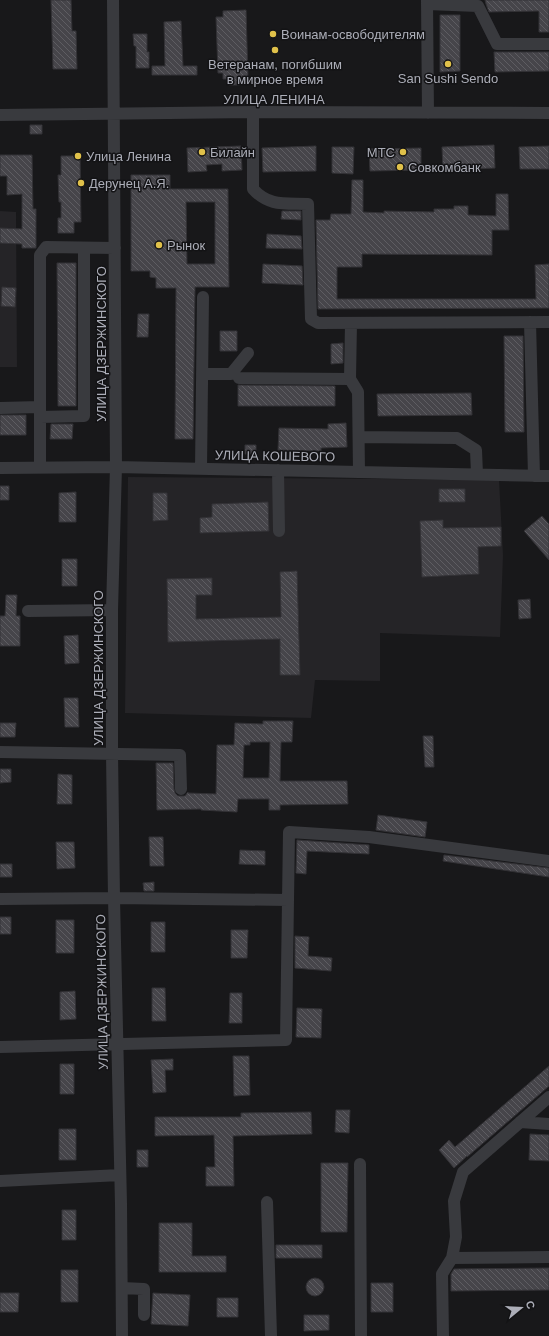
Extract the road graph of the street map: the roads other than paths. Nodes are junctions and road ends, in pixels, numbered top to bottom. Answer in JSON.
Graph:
{"nodes":[{"id":1,"x":113,"y":0,"type":"edge"},
{"id":2,"x":428,"y":2,"type":"edge"},
{"id":3,"x":549,"y":44,"type":"edge"},
{"id":4,"x":253,"y":112,"type":"junction"},
{"id":5,"x":428,"y":113,"type":"junction"},
{"id":6,"x":549,"y":113,"type":"edge"},
{"id":7,"x":114,"y":114,"type":"junction"},
{"id":8,"x":0,"y":115,"type":"edge"},
{"id":9,"x":84,"y":248,"type":"junction"},
{"id":10,"x":114,"y":248,"type":"junction"},
{"id":11,"x":203,"y":297,"type":"dead end"},
{"id":12,"x":530,"y":322,"type":"junction"},
{"id":13,"x":549,"y":322,"type":"edge"},
{"id":14,"x":351,"y":323,"type":"junction"},
{"id":15,"x":248,"y":353,"type":"dead end"},
{"id":16,"x":202,"y":374,"type":"junction"},
{"id":17,"x":239,"y":378,"type":"dead end"},
{"id":18,"x":350,"y":379,"type":"junction"},
{"id":19,"x":0,"y":408,"type":"edge"},
{"id":20,"x":40,"y":412,"type":"junction"},
{"id":21,"x":359,"y":437,"type":"junction"},
{"id":22,"x":116,"y":467,"type":"junction"},
{"id":23,"x":0,"y":468,"type":"edge"},
{"id":24,"x":40,"y":468,"type":"junction"},
{"id":25,"x":201,"y":469,"type":"junction"},
{"id":26,"x":278,"y":470,"type":"junction"},
{"id":27,"x":358,"y":472,"type":"junction"},
{"id":28,"x":477,"y":474,"type":"junction"},
{"id":29,"x":534,"y":476,"type":"junction"},
{"id":30,"x":549,"y":476,"type":"edge"},
{"id":31,"x":279,"y":531,"type":"dead end"},
{"id":32,"x":112,"y":610,"type":"junction"},
{"id":33,"x":28,"y":611,"type":"dead end"},
{"id":34,"x":0,"y":752,"type":"edge"},
{"id":35,"x":112,"y":753,"type":"junction"},
{"id":36,"x":181,"y":789,"type":"dead end"},
{"id":37,"x":549,"y":861,"type":"edge"},
{"id":38,"x":114,"y":898,"type":"junction"},
{"id":39,"x":0,"y":899,"type":"edge"},
{"id":40,"x":288,"y":900,"type":"junction"},
{"id":41,"x":118,"y":1043,"type":"junction"},
{"id":42,"x":0,"y":1047,"type":"edge"},
{"id":43,"x":549,"y":1096,"type":"edge"},
{"id":44,"x":520,"y":1122,"type":"junction"},
{"id":45,"x":549,"y":1124,"type":"edge"},
{"id":46,"x":360,"y":1164,"type":"dead end"},
{"id":47,"x":120,"y":1175,"type":"junction"},
{"id":48,"x":0,"y":1181,"type":"edge"},
{"id":49,"x":267,"y":1202,"type":"dead end"},
{"id":50,"x":549,"y":1257,"type":"edge"},
{"id":51,"x":452,"y":1258,"type":"junction"},
{"id":52,"x":122,"y":1288,"type":"junction"},
{"id":53,"x":144,"y":1316,"type":"dead end"},
{"id":54,"x":122,"y":1336,"type":"edge"},
{"id":55,"x":272,"y":1336,"type":"edge"},
{"id":56,"x":361,"y":1336,"type":"edge"},
{"id":57,"x":443,"y":1336,"type":"edge"}],
"edges":[{"from":1,"to":7,"type":"street","name":"УЛИЦА ДЗЕРЖИНСКОГО"},
{"from":2,"to":3,"type":"street"},
{"from":2,"to":5,"type":"street"},
{"from":4,"to":5,"type":"street","name":"УЛИЦА ЛЕНИНА"},
{"from":4,"to":7,"type":"street","name":"УЛИЦА ЛЕНИНА"},
{"from":4,"to":14,"type":"street"},
{"from":5,"to":6,"type":"street","name":"УЛИЦА ЛЕНИНА"},
{"from":7,"to":8,"type":"street","name":"УЛИЦА ЛЕНИНА"},
{"from":7,"to":10,"type":"street","name":"УЛИЦА ДЗЕРЖИНСКОГО"},
{"from":9,"to":10,"type":"street"},
{"from":9,"to":20,"type":"street"},
{"from":9,"to":20,"type":"street"},
{"from":10,"to":22,"type":"street","name":"УЛИЦА ДЗЕРЖИНСКОГО"},
{"from":11,"to":16,"type":"street"},
{"from":12,"to":13,"type":"street"},
{"from":12,"to":14,"type":"street"},
{"from":12,"to":29,"type":"street"},
{"from":14,"to":18,"type":"street"},
{"from":15,"to":16,"type":"street"},
{"from":16,"to":25,"type":"street"},
{"from":17,"to":18,"type":"street"},
{"from":18,"to":21,"type":"street"},
{"from":19,"to":20,"type":"street"},
{"from":20,"to":24,"type":"street"},
{"from":21,"to":27,"type":"street"},
{"from":21,"to":28,"type":"street"},
{"from":22,"to":24,"type":"street","name":"УЛИЦА КОШЕВОГО"},
{"from":22,"to":25,"type":"street","name":"УЛИЦА КОШЕВОГО"},
{"from":22,"to":32,"type":"street","name":"УЛИЦА ДЗЕРЖИНСКОГО"},
{"from":23,"to":24,"type":"street","name":"УЛИЦА КОШЕВОГО"},
{"from":25,"to":26,"type":"street","name":"УЛИЦА КОШЕВОГО"},
{"from":26,"to":27,"type":"street","name":"УЛИЦА КОШЕВОГО"},
{"from":26,"to":31,"type":"street"},
{"from":27,"to":28,"type":"street","name":"УЛИЦА КОШЕВОГО"},
{"from":28,"to":29,"type":"street","name":"УЛИЦА КОШЕВОГО"},
{"from":29,"to":30,"type":"street","name":"УЛИЦА КОШЕВОГО"},
{"from":32,"to":33,"type":"street"},
{"from":32,"to":35,"type":"street","name":"УЛИЦА ДЗЕРЖИНСКОГО"},
{"from":34,"to":35,"type":"street"},
{"from":35,"to":36,"type":"street"},
{"from":35,"to":38,"type":"street","name":"УЛИЦА ДЗЕРЖИНСКОГО"},
{"from":37,"to":40,"type":"street"},
{"from":38,"to":39,"type":"street"},
{"from":38,"to":40,"type":"street"},
{"from":38,"to":41,"type":"street","name":"УЛИЦА ДЗЕРЖИНСКОГО"},
{"from":40,"to":41,"type":"street"},
{"from":41,"to":42,"type":"street"},
{"from":41,"to":47,"type":"street","name":"УЛИЦА ДЗЕРЖИНСКОГО"},
{"from":43,"to":44,"type":"street"},
{"from":44,"to":45,"type":"street"},
{"from":44,"to":51,"type":"street"},
{"from":46,"to":56,"type":"street"},
{"from":47,"to":48,"type":"street"},
{"from":47,"to":52,"type":"street","name":"УЛИЦА ДЗЕРЖИНСКОГО"},
{"from":49,"to":55,"type":"street"},
{"from":50,"to":51,"type":"street"},
{"from":51,"to":57,"type":"street"},
{"from":52,"to":53,"type":"street"},
{"from":52,"to":54,"type":"street","name":"УЛИЦА ДЗЕРЖИНСКОГО"}]}
